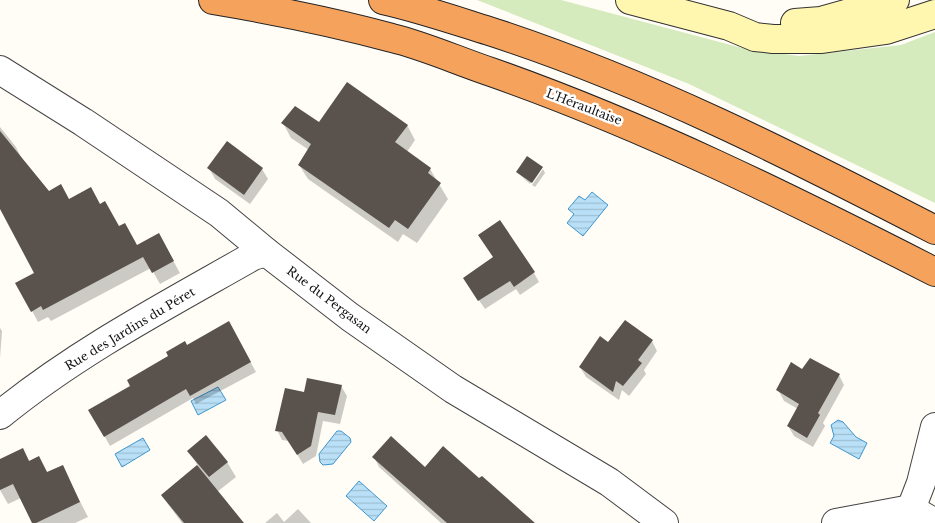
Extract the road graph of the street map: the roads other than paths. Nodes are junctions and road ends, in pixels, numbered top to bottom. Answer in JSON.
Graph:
{"nodes":[{"id":1,"x":213,"y":0,"type":"edge"},
{"id":2,"x":383,"y":0,"type":"edge"},
{"id":3,"x":630,"y":0,"type":"edge"},
{"id":4,"x":886,"y":1,"type":"edge"},
{"id":5,"x":935,"y":14,"type":"edge"},
{"id":6,"x":729,"y":26,"type":"junction"},
{"id":7,"x":0,"y":70,"type":"edge"},
{"id":8,"x":935,"y":230,"type":"edge"},
{"id":9,"x":266,"y":252,"type":"junction"},
{"id":10,"x":935,"y":272,"type":"edge"},
{"id":11,"x":0,"y":415,"type":"edge"},
{"id":12,"x":935,"y":427,"type":"edge"},
{"id":13,"x":910,"y":509,"type":"junction"},
{"id":14,"x":664,"y":523,"type":"edge"},
{"id":15,"x":836,"y":523,"type":"edge"},
{"id":16,"x":935,"y":523,"type":"edge"}],
"edges":[{"from":1,"to":10,"type":"highway","name":"L'Héraultaise"},
{"from":2,"to":8,"type":"highway"},
{"from":3,"to":6,"type":"street"},
{"from":4,"to":6,"type":"street"},
{"from":5,"to":6,"type":"street"},
{"from":7,"to":9,"type":"street","name":"Rue du Pergasan"},
{"from":9,"to":11,"type":"street","name":"Rue des Jardins du Péret"},
{"from":9,"to":14,"type":"street","name":"Rue du Pergasan"},
{"from":12,"to":13,"type":"street"},
{"from":13,"to":15,"type":"street"},
{"from":13,"to":16,"type":"street"}]}
